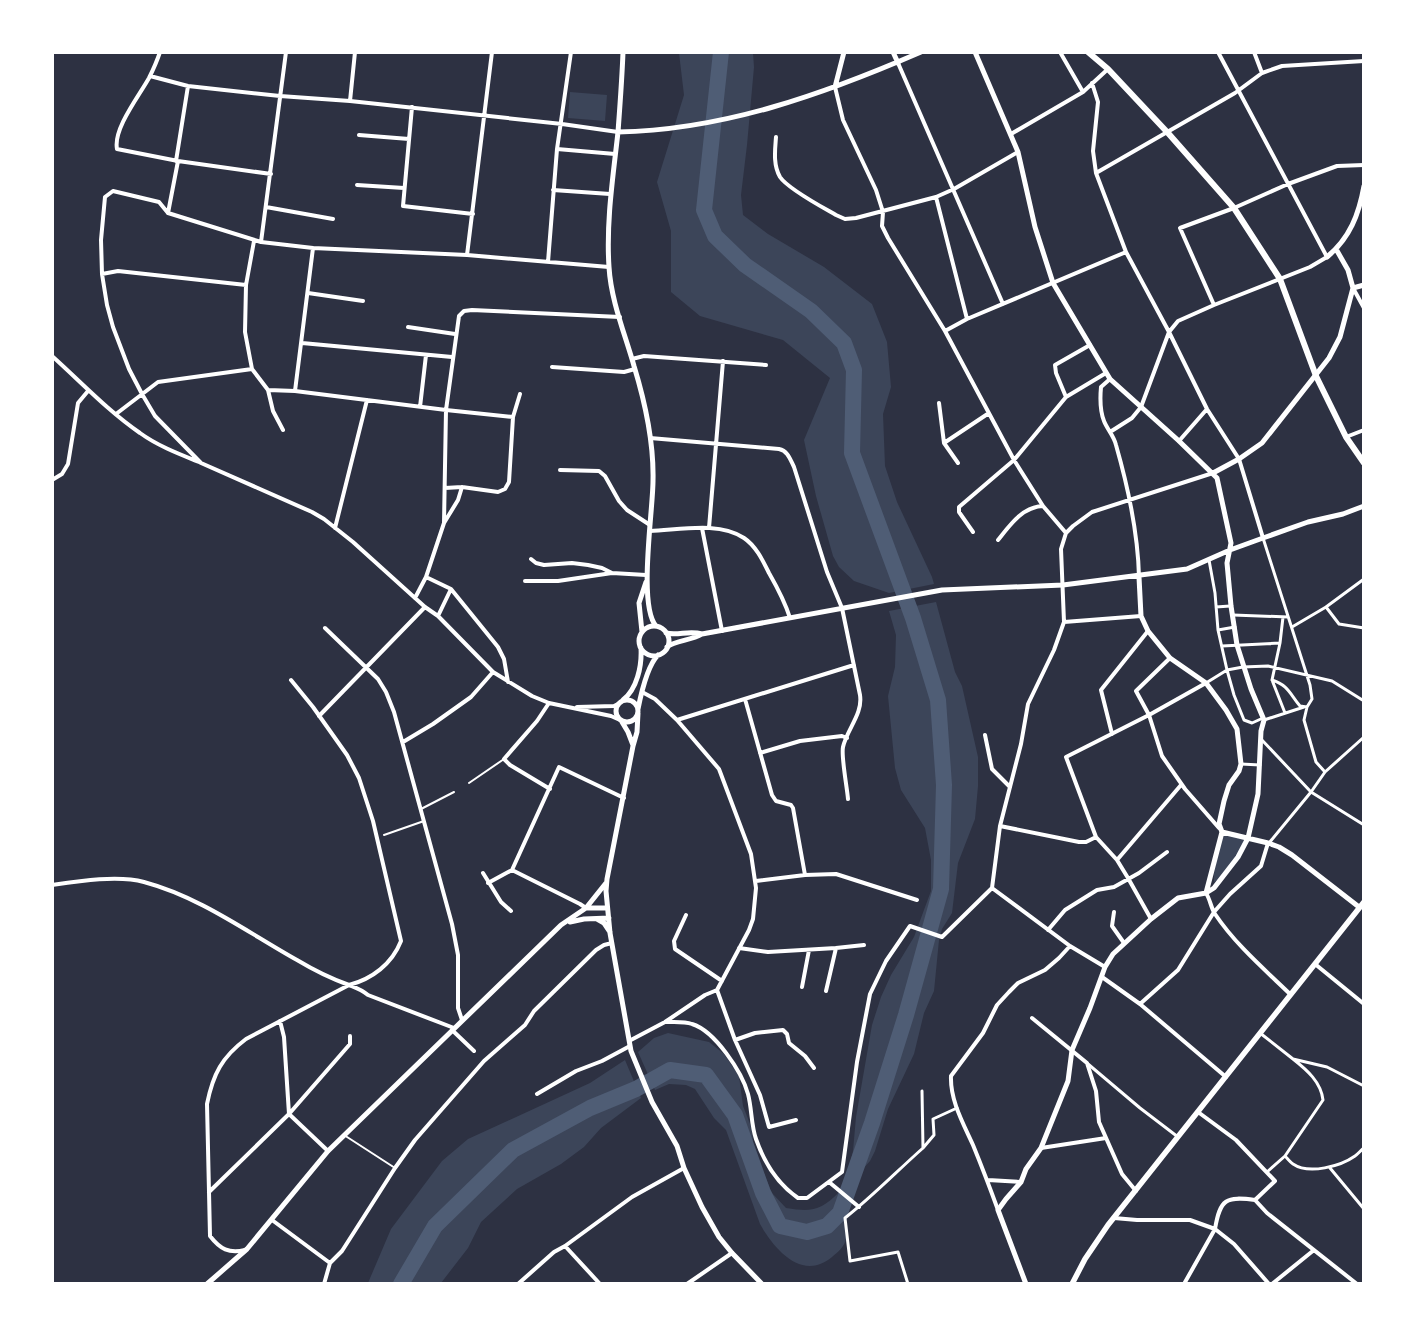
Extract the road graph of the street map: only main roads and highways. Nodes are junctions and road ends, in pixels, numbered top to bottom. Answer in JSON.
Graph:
{"nodes":[{"id":1,"x":1090,"y":53,"type":"edge"},
{"id":2,"x":1364,"y":463,"type":"edge"},
{"id":3,"x":1364,"y":902,"type":"edge"},
{"id":4,"x":1072,"y":1284,"type":"edge"}],
"edges":[{"from":1,"to":2,"type":"main road"},
{"from":3,"to":4,"type":"main road"}]}
